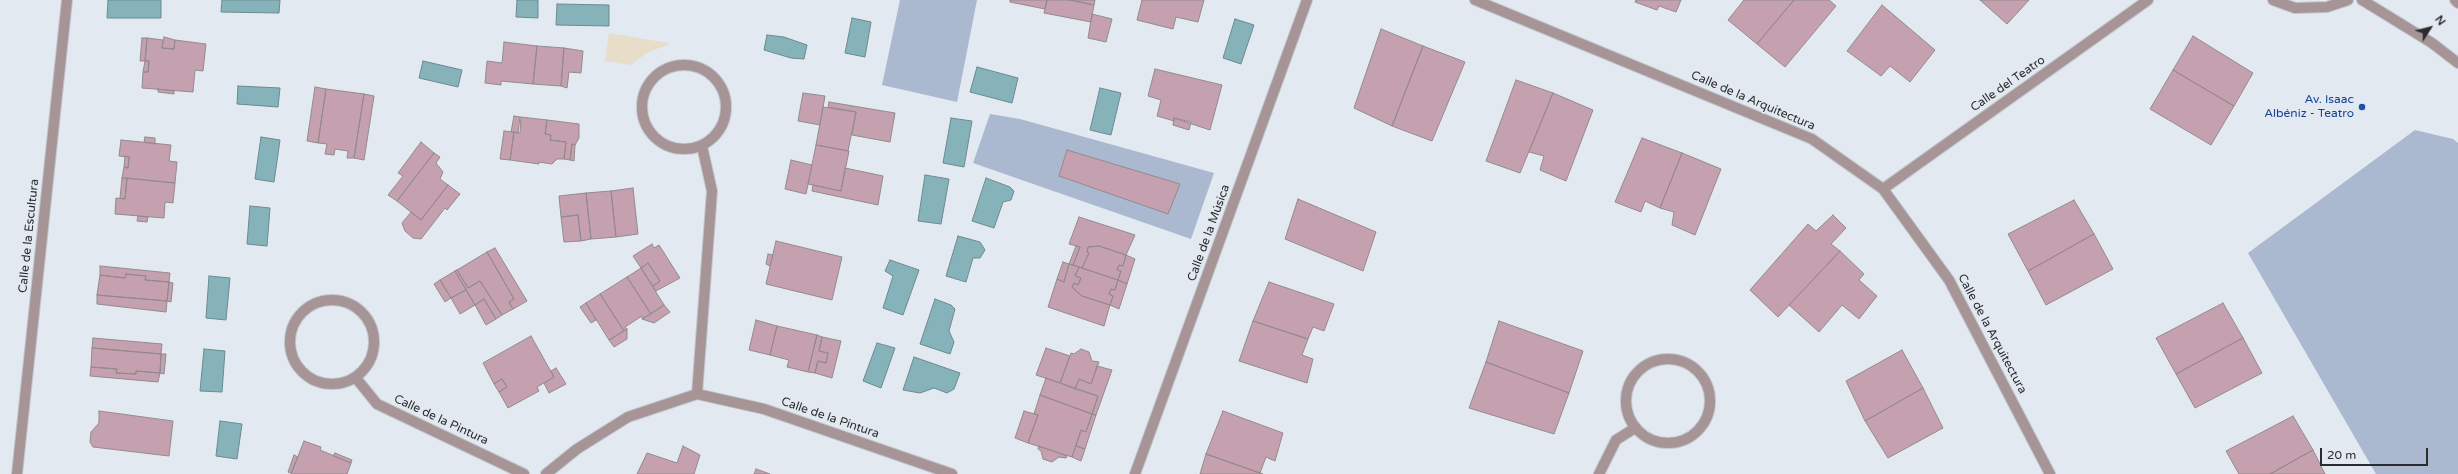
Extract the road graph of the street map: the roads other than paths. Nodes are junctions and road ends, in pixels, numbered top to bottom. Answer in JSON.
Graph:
{"nodes":[{"id":1,"x":67,"y":0,"type":"edge"},
{"id":2,"x":1307,"y":0,"type":"edge"},
{"id":3,"x":1475,"y":0,"type":"edge"},
{"id":4,"x":2148,"y":0,"type":"edge"},
{"id":5,"x":2273,"y":0,"type":"edge"},
{"id":6,"x":2348,"y":0,"type":"edge"},
{"id":7,"x":2362,"y":0,"type":"edge"},
{"id":8,"x":2455,"y":0,"type":"edge"},
{"id":9,"x":2458,"y":3,"type":"edge"},
{"id":10,"x":2458,"y":63,"type":"edge"},
{"id":11,"x":702,"y":146,"type":"junction"},
{"id":12,"x":1883,"y":189,"type":"junction"},
{"id":13,"x":356,"y":378,"type":"junction"},
{"id":14,"x":698,"y":394,"type":"junction"},
{"id":15,"x":1635,"y":428,"type":"junction"},
{"id":16,"x":17,"y":474,"type":"edge"},
{"id":17,"x":524,"y":474,"type":"edge"},
{"id":18,"x":546,"y":474,"type":"edge"},
{"id":19,"x":952,"y":474,"type":"edge"},
{"id":20,"x":1135,"y":474,"type":"edge"},
{"id":21,"x":1599,"y":474,"type":"edge"},
{"id":22,"x":2050,"y":474,"type":"edge"}],
"edges":[{"from":1,"to":16,"type":"street","name":"Calle de la Escultura"},
{"from":2,"to":20,"type":"street","name":"Calle de la Música"},
{"from":3,"to":12,"type":"street","name":"Calle de la Arquitectura"},
{"from":4,"to":12,"type":"street","name":"Calle del Teatro"},
{"from":5,"to":6,"type":"street"},
{"from":7,"to":10,"type":"street"},
{"from":8,"to":9,"type":"street"},
{"from":11,"to":11,"type":"street"},
{"from":11,"to":14,"type":"street"},
{"from":12,"to":22,"type":"street","name":"Calle de la Arquitectura"},
{"from":13,"to":13,"type":"street"},
{"from":13,"to":17,"type":"street","name":"Calle de la Pintura"},
{"from":14,"to":18,"type":"street"},
{"from":14,"to":19,"type":"street","name":"Calle de la Pintura"},
{"from":15,"to":15,"type":"street"},
{"from":15,"to":21,"type":"street"}]}
